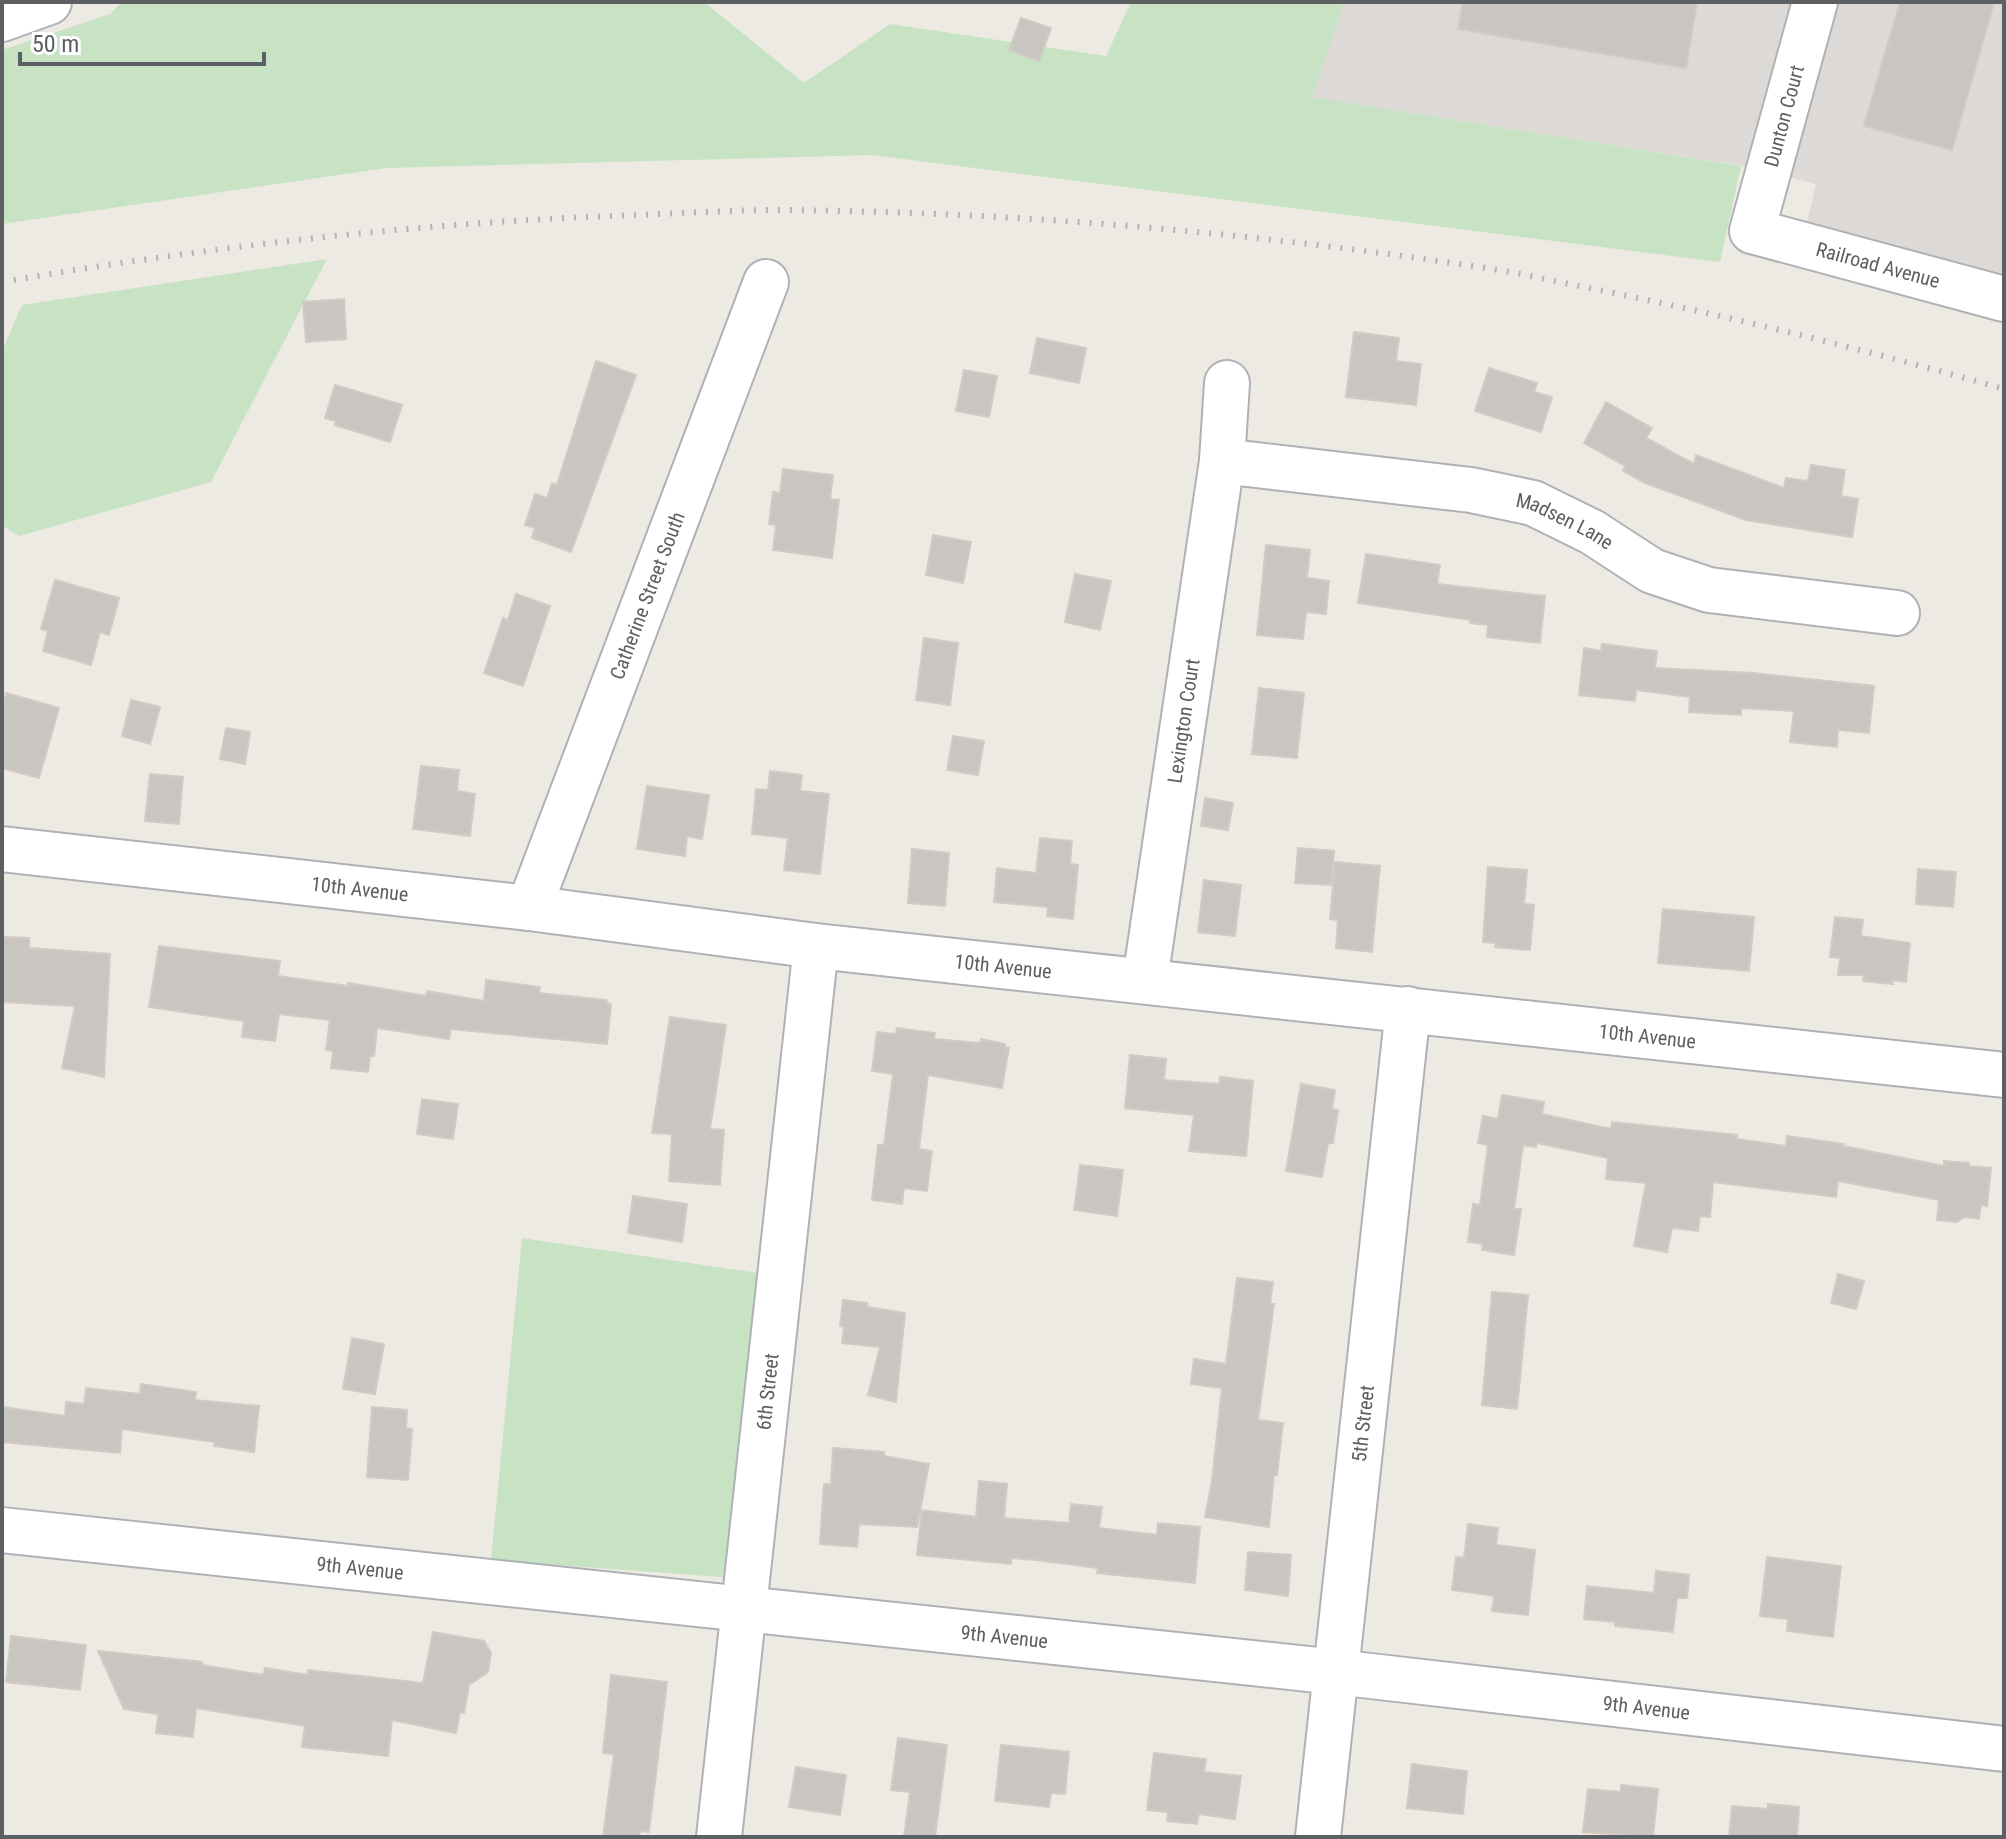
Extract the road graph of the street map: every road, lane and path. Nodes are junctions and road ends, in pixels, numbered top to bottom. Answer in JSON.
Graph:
{"nodes":[{"id":1,"x":49,"y":2,"type":"edge"},
{"id":2,"x":1815,"y":2,"type":"edge"},
{"id":3,"x":2,"y":19,"type":"edge"},
{"id":4,"x":1752,"y":231,"type":"joint"},
{"id":5,"x":766,"y":282,"type":"dead end"},
{"id":6,"x":2004,"y":299,"type":"edge"},
{"id":7,"x":1227,"y":383,"type":"dead end"},
{"id":8,"x":1222,"y":461,"type":"junction"},
{"id":9,"x":1897,"y":613,"type":"dead end"},
{"id":10,"x":2,"y":849,"type":"edge"},
{"id":11,"x":529,"y":908,"type":"junction"},
{"id":12,"x":816,"y":946,"type":"junction"},
{"id":13,"x":1145,"y":980,"type":"junction"},
{"id":14,"x":1408,"y":1009,"type":"junction"},
{"id":15,"x":2004,"y":1075,"type":"edge"},
{"id":16,"x":2,"y":1530,"type":"edge"},
{"id":17,"x":743,"y":1610,"type":"junction"},
{"id":18,"x":1336,"y":1672,"type":"junction"},
{"id":19,"x":2004,"y":1749,"type":"edge"},
{"id":20,"x":719,"y":1837,"type":"edge"},
{"id":21,"x":1318,"y":1837,"type":"edge"}],
"edges":[{"from":1,"to":3,"type":"street"},
{"from":2,"to":4,"type":"street","name":"Dunton Court"},
{"from":4,"to":6,"type":"street","name":"Railroad Avenue"},
{"from":5,"to":11,"type":"street","name":"Catherine Street South"},
{"from":7,"to":8,"type":"street","name":"Lexington Court"},
{"from":8,"to":9,"type":"street","name":"Madsen Lane"},
{"from":8,"to":13,"type":"street","name":"Lexington Court"},
{"from":10,"to":11,"type":"street","name":"10th Avenue"},
{"from":11,"to":12,"type":"street","name":"10th Avenue"},
{"from":12,"to":13,"type":"street","name":"10th Avenue"},
{"from":12,"to":17,"type":"street","name":"6th Street"},
{"from":13,"to":14,"type":"street","name":"10th Avenue"},
{"from":14,"to":15,"type":"street","name":"10th Avenue"},
{"from":14,"to":18,"type":"street","name":"5th Street"},
{"from":16,"to":17,"type":"street","name":"9th Avenue"},
{"from":17,"to":18,"type":"street","name":"9th Avenue"},
{"from":17,"to":20,"type":"street","name":"6th Street"},
{"from":18,"to":19,"type":"street","name":"9th Avenue"},
{"from":18,"to":21,"type":"street","name":"5th Street"}]}
